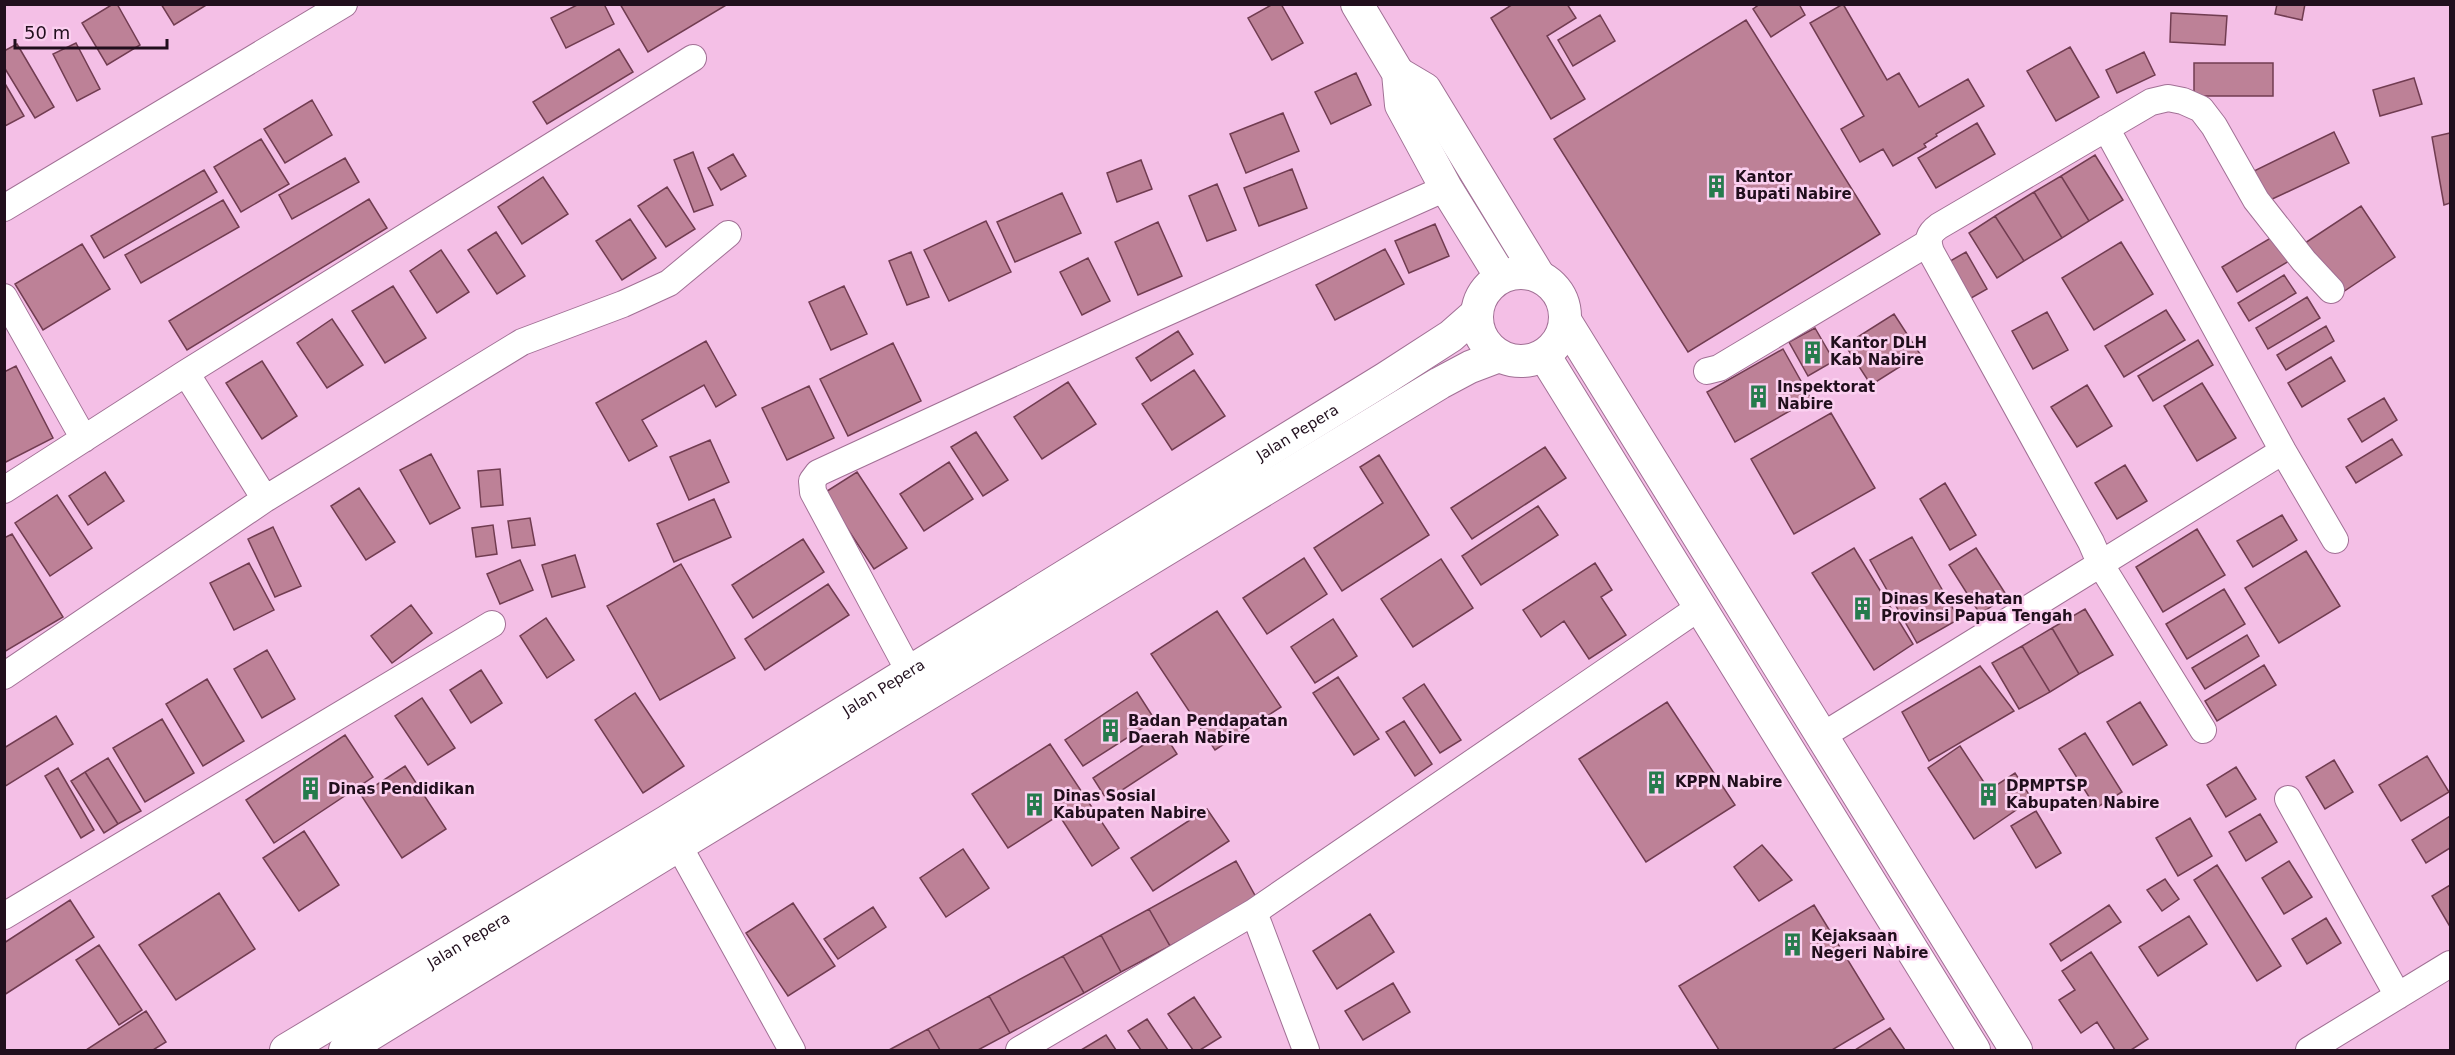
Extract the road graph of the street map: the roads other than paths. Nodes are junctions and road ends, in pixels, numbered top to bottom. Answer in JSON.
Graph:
{"nodes":[{"id":1,"x":344,"y":4,"type":"edge"},
{"id":2,"x":1357,"y":4,"type":"edge"},
{"id":3,"x":693,"y":58,"type":"dead end"},
{"id":4,"x":1398,"y":73,"type":"junction"},
{"id":5,"x":2106,"y":128,"type":"junction"},
{"id":6,"x":1446,"y":188,"type":"junction"},
{"id":7,"x":4,"y":208,"type":"edge"},
{"id":8,"x":728,"y":234,"type":"dead end"},
{"id":9,"x":1928,"y":243,"type":"junction"},
{"id":10,"x":1539,"y":276,"type":"junction"},
{"id":11,"x":1501,"y":277,"type":"junction"},
{"id":12,"x":2331,"y":290,"type":"dead end"},
{"id":13,"x":4,"y":297,"type":"edge"},
{"id":14,"x":1476,"y":314,"type":"junction"},
{"id":15,"x":1566,"y":322,"type":"junction"},
{"id":16,"x":1544,"y":355,"type":"junction"},
{"id":17,"x":1499,"y":356,"type":"junction"},
{"id":18,"x":1707,"y":371,"type":"dead end"},
{"id":19,"x":186,"y":373,"type":"junction"},
{"id":20,"x":84,"y":439,"type":"junction"},
{"id":21,"x":2283,"y":451,"type":"junction"},
{"id":22,"x":4,"y":490,"type":"edge"},
{"id":23,"x":266,"y":498,"type":"junction"},
{"id":24,"x":2336,"y":540,"type":"dead end"},
{"id":25,"x":2101,"y":565,"type":"junction"},
{"id":26,"x":1082,"y":583,"type":"junction"},
{"id":27,"x":1700,"y":607,"type":"junction"},
{"id":28,"x":492,"y":624,"type":"dead end"},
{"id":29,"x":909,"y":671,"type":"junction"},
{"id":30,"x":4,"y":676,"type":"edge"},
{"id":31,"x":2203,"y":730,"type":"dead end"},
{"id":32,"x":1822,"y":736,"type":"junction"},
{"id":33,"x":2288,"y":800,"type":"dead end"},
{"id":34,"x":672,"y":833,"type":"junction"},
{"id":35,"x":1917,"y":891,"type":"junction"},
{"id":36,"x":1887,"y":910,"type":"junction"},
{"id":37,"x":1254,"y":912,"type":"junction"},
{"id":38,"x":4,"y":916,"type":"edge"},
{"id":39,"x":2451,"y":964,"type":"edge"},
{"id":40,"x":2398,"y":996,"type":"junction"},
{"id":41,"x":286,"y":1050,"type":"edge"},
{"id":42,"x":345,"y":1050,"type":"edge"},
{"id":43,"x":792,"y":1050,"type":"edge"},
{"id":44,"x":1018,"y":1050,"type":"edge"},
{"id":45,"x":1306,"y":1050,"type":"edge"},
{"id":46,"x":1974,"y":1050,"type":"edge"},
{"id":47,"x":2016,"y":1050,"type":"edge"},
{"id":48,"x":2312,"y":1050,"type":"edge"}],
"edges":[{"from":1,"to":7,"type":"street"},
{"from":2,"to":4,"type":"main road"},
{"from":3,"to":19,"type":"street"},
{"from":4,"to":6,"type":"main road"},
{"from":4,"to":10,"type":"main road"},
{"from":5,"to":9,"type":"street"},
{"from":5,"to":12,"type":"street"},
{"from":5,"to":21,"type":"street"},
{"from":6,"to":11,"type":"main road"},
{"from":6,"to":29,"type":"street"},
{"from":8,"to":23,"type":"street"},
{"from":9,"to":18,"type":"street"},
{"from":9,"to":25,"type":"street"},
{"from":10,"to":11,"type":"main road"},
{"from":10,"to":15,"type":"main road"},
{"from":11,"to":14,"type":"main road"},
{"from":13,"to":20,"type":"street"},
{"from":14,"to":17,"type":"main road"},
{"from":14,"to":26,"type":"main road","name":"Jalan Pepera"},
{"from":15,"to":16,"type":"main road"},
{"from":15,"to":32,"type":"main road"},
{"from":16,"to":17,"type":"main road"},
{"from":16,"to":27,"type":"main road"},
{"from":17,"to":26,"type":"main road","name":"Jalan Pepera"},
{"from":19,"to":20,"type":"street"},
{"from":19,"to":23,"type":"street"},
{"from":20,"to":22,"type":"street"},
{"from":21,"to":24,"type":"street"},
{"from":21,"to":25,"type":"street"},
{"from":23,"to":30,"type":"street"},
{"from":25,"to":31,"type":"street"},
{"from":25,"to":32,"type":"street"},
{"from":26,"to":29,"type":"main road","name":"Jalan Pepera"},
{"from":26,"to":34,"type":"main road","name":"Jalan Pepera"},
{"from":27,"to":36,"type":"main road"},
{"from":27,"to":37,"type":"street"},
{"from":28,"to":38,"type":"street"},
{"from":29,"to":34,"type":"main road","name":"Jalan Pepera"},
{"from":32,"to":35,"type":"main road"},
{"from":33,"to":40,"type":"street"},
{"from":34,"to":41,"type":"main road","name":"Jalan Pepera"},
{"from":34,"to":42,"type":"main road","name":"Jalan Pepera"},
{"from":34,"to":43,"type":"street"},
{"from":35,"to":36,"type":"main road"},
{"from":35,"to":47,"type":"main road"},
{"from":36,"to":46,"type":"main road"},
{"from":37,"to":44,"type":"street"},
{"from":37,"to":45,"type":"street"},
{"from":39,"to":40,"type":"street"},
{"from":40,"to":48,"type":"street"}]}
